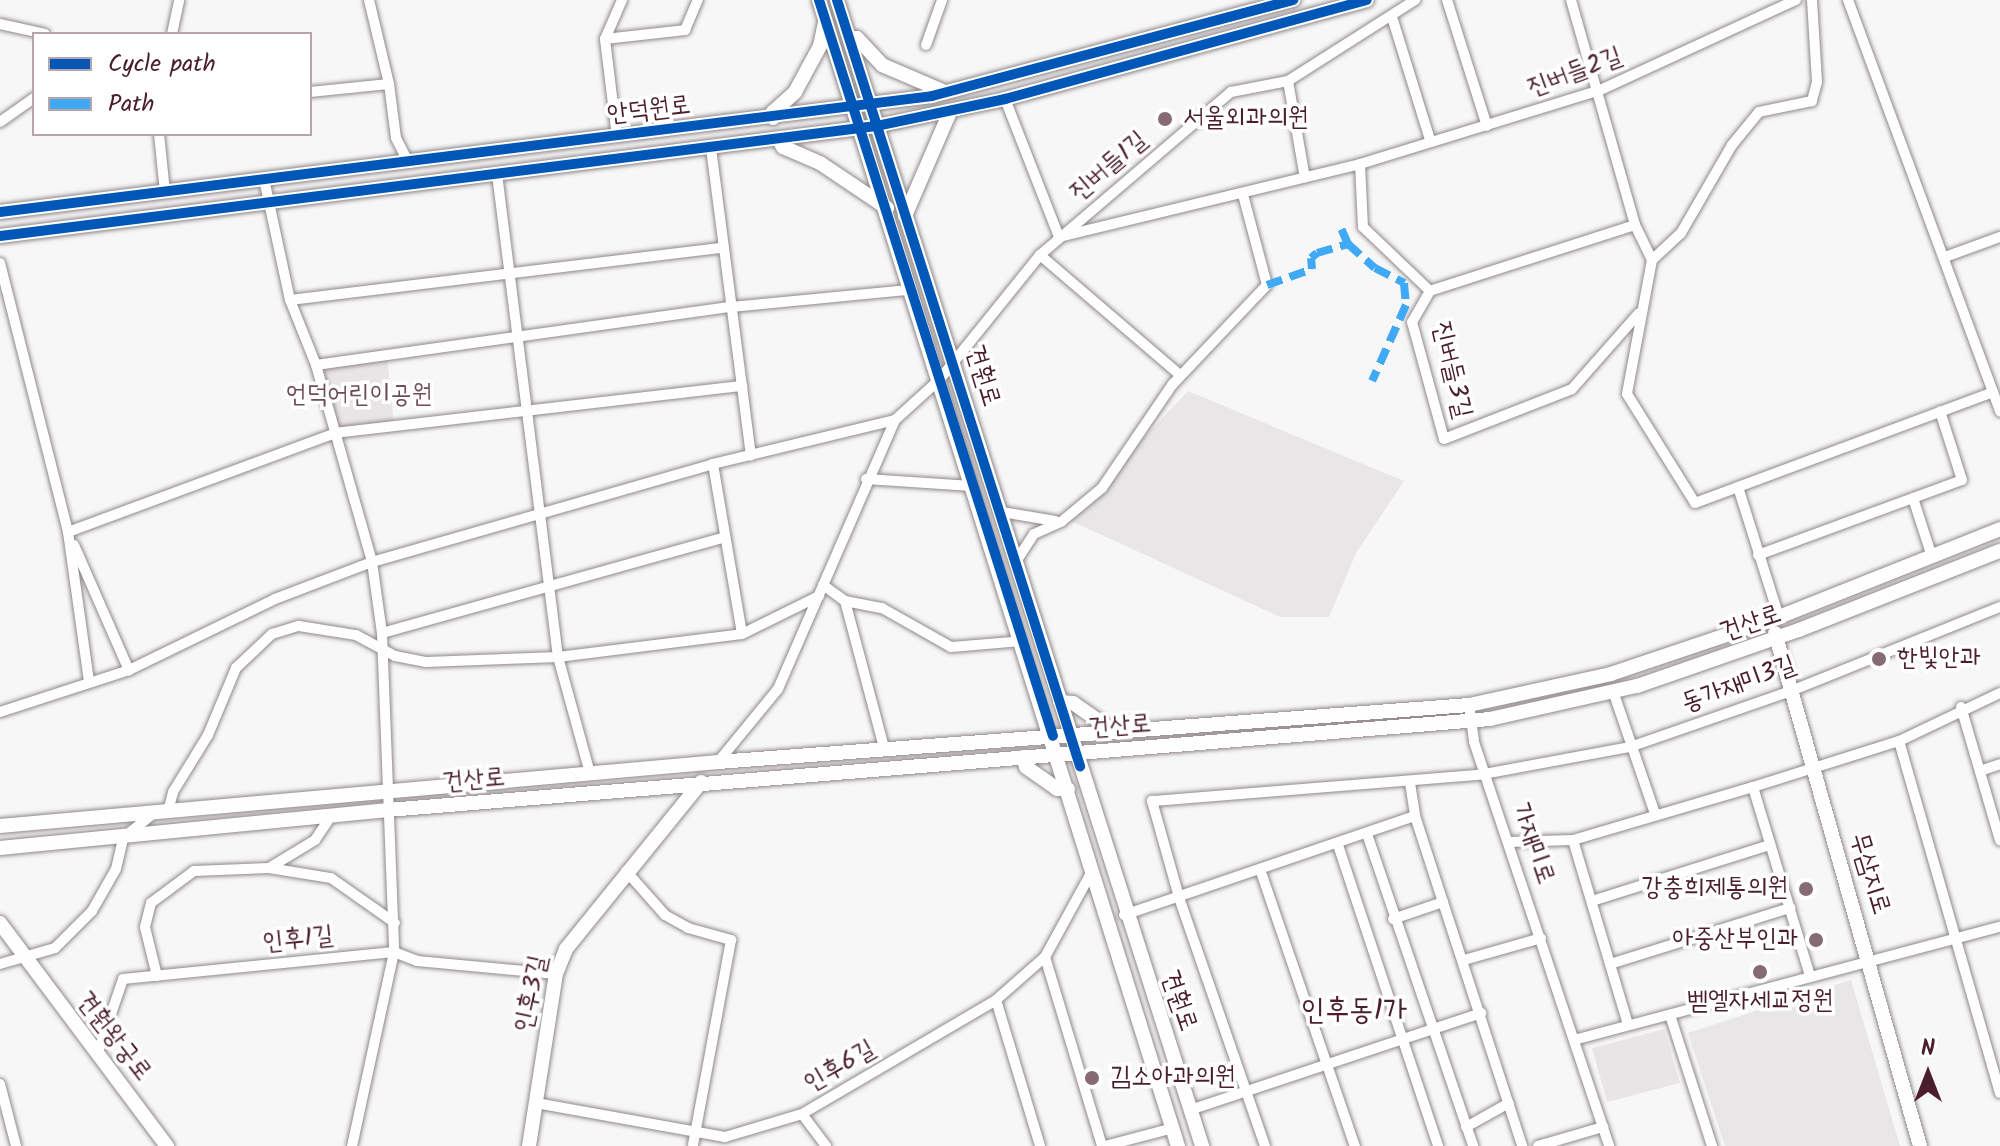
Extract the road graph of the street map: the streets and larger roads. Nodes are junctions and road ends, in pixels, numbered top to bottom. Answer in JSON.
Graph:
{"nodes":[{"id":1,"x":179,"y":0,"type":"edge"},
{"id":2,"x":369,"y":0,"type":"edge"},
{"id":3,"x":622,"y":0,"type":"edge"},
{"id":4,"x":698,"y":0,"type":"edge"},
{"id":5,"x":819,"y":0,"type":"edge"},
{"id":6,"x":837,"y":0,"type":"edge"},
{"id":7,"x":942,"y":0,"type":"edge"},
{"id":8,"x":1293,"y":0,"type":"edge"},
{"id":9,"x":1367,"y":0,"type":"edge"},
{"id":10,"x":1415,"y":0,"type":"edge"},
{"id":11,"x":1447,"y":0,"type":"edge"},
{"id":12,"x":1571,"y":0,"type":"edge"},
{"id":13,"x":1796,"y":0,"type":"edge"},
{"id":14,"x":1812,"y":0,"type":"edge"},
{"id":15,"x":1848,"y":0,"type":"edge"},
{"id":16,"x":1392,"y":17,"type":"junction"},
{"id":17,"x":825,"y":18,"type":"junction"},
{"id":18,"x":0,"y":24,"type":"edge"},
{"id":19,"x":36,"y":32,"type":"edge"},
{"id":20,"x":172,"y":32,"type":"edge"},
{"id":21,"x":605,"y":39,"type":"junction"},
{"id":22,"x":850,"y":40,"type":"junction"},
{"id":23,"x":926,"y":45,"type":"dead end"},
{"id":24,"x":1288,"y":81,"type":"junction"},
{"id":25,"x":389,"y":84,"type":"junction"},
{"id":26,"x":1598,"y":91,"type":"junction"},
{"id":27,"x":312,"y":92,"type":"edge"},
{"id":28,"x":945,"y":92,"type":"junction"},
{"id":29,"x":32,"y":99,"type":"edge"},
{"id":30,"x":1005,"y":99,"type":"junction"},
{"id":31,"x":870,"y":104,"type":"junction"},
{"id":32,"x":854,"y":106,"type":"junction"},
{"id":33,"x":950,"y":112,"type":"junction"},
{"id":34,"x":773,"y":118,"type":"junction"},
{"id":35,"x":0,"y":122,"type":"edge"},
{"id":36,"x":1487,"y":126,"type":"junction"},
{"id":37,"x":869,"y":127,"type":"junction"},
{"id":38,"x":159,"y":136,"type":"edge"},
{"id":39,"x":617,"y":137,"type":"junction"},
{"id":40,"x":779,"y":140,"type":"junction"},
{"id":41,"x":1430,"y":140,"type":"junction"},
{"id":42,"x":711,"y":148,"type":"junction"},
{"id":43,"x":409,"y":163,"type":"junction"},
{"id":44,"x":1360,"y":164,"type":"junction"},
{"id":45,"x":497,"y":174,"type":"junction"},
{"id":46,"x":1305,"y":178,"type":"junction"},
{"id":47,"x":264,"y":179,"type":"junction"},
{"id":48,"x":165,"y":192,"type":"junction"},
{"id":49,"x":1243,"y":195,"type":"junction"},
{"id":50,"x":267,"y":201,"type":"junction"},
{"id":51,"x":887,"y":208,"type":"junction"},
{"id":52,"x":0,"y":212,"type":"edge"},
{"id":53,"x":905,"y":216,"type":"junction"},
{"id":54,"x":1635,"y":225,"type":"junction"},
{"id":55,"x":0,"y":236,"type":"edge"},
{"id":56,"x":1059,"y":237,"type":"junction"},
{"id":57,"x":2000,"y":237,"type":"edge"},
{"id":58,"x":722,"y":248,"type":"junction"},
{"id":59,"x":1040,"y":255,"type":"junction"},
{"id":60,"x":1945,"y":257,"type":"junction"},
{"id":61,"x":1652,"y":260,"type":"junction"},
{"id":62,"x":0,"y":263,"type":"edge"},
{"id":63,"x":510,"y":277,"type":"junction"},
{"id":64,"x":909,"y":290,"type":"junction"},
{"id":65,"x":1430,"y":291,"type":"junction"},
{"id":66,"x":290,"y":300,"type":"junction"},
{"id":67,"x":731,"y":307,"type":"junction"},
{"id":68,"x":1641,"y":312,"type":"junction"},
{"id":69,"x":518,"y":337,"type":"junction"},
{"id":70,"x":954,"y":362,"type":"junction"},
{"id":71,"x":316,"y":365,"type":"junction"},
{"id":72,"x":1180,"y":375,"type":"junction"},
{"id":73,"x":940,"y":379,"type":"junction"},
{"id":74,"x":742,"y":386,"type":"junction"},
{"id":75,"x":1993,"y":392,"type":"junction"},
{"id":76,"x":527,"y":411,"type":"junction"},
{"id":77,"x":1940,"y":411,"type":"junction"},
{"id":78,"x":2000,"y":412,"type":"edge"},
{"id":79,"x":895,"y":420,"type":"junction"},
{"id":80,"x":335,"y":433,"type":"junction"},
{"id":81,"x":751,"y":455,"type":"junction"},
{"id":82,"x":713,"y":464,"type":"junction"},
{"id":83,"x":866,"y":479,"type":"junction"},
{"id":84,"x":972,"y":486,"type":"junction"},
{"id":85,"x":1738,"y":487,"type":"junction"},
{"id":86,"x":1913,"y":498,"type":"junction"},
{"id":87,"x":1002,"y":512,"type":"junction"},
{"id":88,"x":540,"y":515,"type":"junction"},
{"id":89,"x":1033,"y":521,"type":"junction"},
{"id":90,"x":1061,"y":522,"type":"junction"},
{"id":91,"x":2000,"y":529,"type":"edge"},
{"id":92,"x":68,"y":532,"type":"junction"},
{"id":93,"x":1037,"y":532,"type":"junction"},
{"id":94,"x":725,"y":537,"type":"junction"},
{"id":95,"x":2000,"y":551,"type":"edge"},
{"id":96,"x":1758,"y":555,"type":"junction"},
{"id":97,"x":1932,"y":557,"type":"junction"},
{"id":98,"x":1017,"y":560,"type":"junction"},
{"id":99,"x":372,"y":562,"type":"junction"},
{"id":100,"x":549,"y":583,"type":"junction"},
{"id":101,"x":823,"y":585,"type":"junction"},
{"id":102,"x":819,"y":596,"type":"junction"},
{"id":103,"x":845,"y":601,"type":"junction"},
{"id":104,"x":2000,"y":607,"type":"edge"},
{"id":105,"x":1779,"y":617,"type":"junction"},
{"id":106,"x":382,"y":633,"type":"junction"},
{"id":107,"x":742,"y":634,"type":"junction"},
{"id":108,"x":1774,"y":639,"type":"junction"},
{"id":109,"x":1022,"y":641,"type":"junction"},
{"id":110,"x":382,"y":650,"type":"junction"},
{"id":111,"x":558,"y":657,"type":"junction"},
{"id":112,"x":129,"y":670,"type":"junction"},
{"id":113,"x":89,"y":681,"type":"junction"},
{"id":114,"x":1613,"y":691,"type":"junction"},
{"id":115,"x":1791,"y":691,"type":"junction"},
{"id":116,"x":2000,"y":693,"type":"edge"},
{"id":117,"x":1060,"y":702,"type":"junction"},
{"id":118,"x":1469,"y":705,"type":"junction"},
{"id":119,"x":1961,"y":707,"type":"junction"},
{"id":120,"x":0,"y":712,"type":"edge"},
{"id":121,"x":1471,"y":721,"type":"junction"},
{"id":122,"x":1113,"y":731,"type":"junction"},
{"id":123,"x":1070,"y":735,"type":"junction"},
{"id":124,"x":1053,"y":736,"type":"junction"},
{"id":125,"x":1899,"y":741,"type":"junction"},
{"id":126,"x":1630,"y":747,"type":"junction"},
{"id":127,"x":885,"y":751,"type":"junction"},
{"id":128,"x":1076,"y":753,"type":"junction"},
{"id":129,"x":1058,"y":754,"type":"junction"},
{"id":130,"x":1023,"y":757,"type":"junction"},
{"id":131,"x":718,"y":762,"type":"junction"},
{"id":132,"x":2000,"y":764,"type":"edge"},
{"id":133,"x":1811,"y":769,"type":"junction"},
{"id":134,"x":1980,"y":771,"type":"junction"},
{"id":135,"x":590,"y":773,"type":"junction"},
{"id":136,"x":1484,"y":774,"type":"junction"},
{"id":137,"x":1410,"y":783,"type":"junction"},
{"id":138,"x":699,"y":785,"type":"junction"},
{"id":139,"x":1753,"y":787,"type":"junction"},
{"id":140,"x":1068,"y":789,"type":"junction"},
{"id":141,"x":387,"y":791,"type":"junction"},
{"id":142,"x":388,"y":810,"type":"junction"},
{"id":143,"x":161,"y":812,"type":"junction"},
{"id":144,"x":1655,"y":814,"type":"junction"},
{"id":145,"x":331,"y":816,"type":"junction"},
{"id":146,"x":1415,"y":816,"type":"junction"},
{"id":147,"x":0,"y":826,"type":"edge"},
{"id":148,"x":1367,"y":834,"type":"junction"},
{"id":149,"x":123,"y":838,"type":"junction"},
{"id":150,"x":1573,"y":840,"type":"junction"},
{"id":151,"x":2000,"y":840,"type":"edge"},
{"id":152,"x":1509,"y":842,"type":"junction"},
{"id":153,"x":1338,"y":845,"type":"junction"},
{"id":154,"x":1770,"y":845,"type":"junction"},
{"id":155,"x":0,"y":848,"type":"edge"},
{"id":156,"x":269,"y":868,"type":"junction"},
{"id":157,"x":626,"y":871,"type":"junction"},
{"id":158,"x":1261,"y":872,"type":"junction"},
{"id":159,"x":1091,"y":873,"type":"junction"},
{"id":160,"x":1179,"y":897,"type":"junction"},
{"id":161,"x":1592,"y":901,"type":"junction"},
{"id":162,"x":1443,"y":902,"type":"junction"},
{"id":163,"x":1790,"y":908,"type":"junction"},
{"id":164,"x":1124,"y":915,"type":"junction"},
{"id":165,"x":1393,"y":919,"type":"junction"},
{"id":166,"x":0,"y":923,"type":"edge"},
{"id":167,"x":395,"y":923,"type":"junction"},
{"id":168,"x":2000,"y":927,"type":"edge"},
{"id":169,"x":1541,"y":938,"type":"junction"},
{"id":170,"x":1955,"y":938,"type":"junction"},
{"id":171,"x":394,"y":952,"type":"junction"},
{"id":172,"x":1045,"y":957,"type":"junction"},
{"id":173,"x":21,"y":958,"type":"junction"},
{"id":174,"x":1464,"y":960,"type":"junction"},
{"id":175,"x":1871,"y":961,"type":"junction"},
{"id":176,"x":0,"y":964,"type":"edge"},
{"id":177,"x":1610,"y":964,"type":"junction"},
{"id":178,"x":556,"y":974,"type":"junction"},
{"id":179,"x":157,"y":976,"type":"junction"},
{"id":180,"x":1810,"y":976,"type":"junction"},
{"id":181,"x":996,"y":1000,"type":"junction"},
{"id":182,"x":1481,"y":1013,"type":"junction"},
{"id":183,"x":1670,"y":1015,"type":"junction"},
{"id":184,"x":1628,"y":1025,"type":"junction"},
{"id":185,"x":1431,"y":1029,"type":"junction"},
{"id":186,"x":1402,"y":1039,"type":"junction"},
{"id":187,"x":1574,"y":1040,"type":"junction"},
{"id":188,"x":97,"y":1055,"type":"junction"},
{"id":189,"x":1328,"y":1064,"type":"junction"},
{"id":190,"x":0,"y":1084,"type":"edge"},
{"id":191,"x":1247,"y":1091,"type":"junction"},
{"id":192,"x":2000,"y":1093,"type":"edge"},
{"id":193,"x":536,"y":1103,"type":"junction"},
{"id":194,"x":1509,"y":1103,"type":"junction"},
{"id":195,"x":1190,"y":1110,"type":"junction"},
{"id":196,"x":802,"y":1114,"type":"junction"},
{"id":197,"x":1466,"y":1127,"type":"junction"},
{"id":198,"x":1603,"y":1127,"type":"junction"},
{"id":199,"x":1173,"y":1128,"type":"junction"},
{"id":200,"x":696,"y":1129,"type":"junction"},
{"id":201,"x":16,"y":1146,"type":"edge"},
{"id":202,"x":167,"y":1146,"type":"edge"},
{"id":203,"x":352,"y":1146,"type":"edge"},
{"id":204,"x":529,"y":1146,"type":"edge"},
{"id":205,"x":693,"y":1146,"type":"edge"},
{"id":206,"x":826,"y":1146,"type":"edge"},
{"id":207,"x":1040,"y":1146,"type":"edge"},
{"id":208,"x":1104,"y":1146,"type":"edge"},
{"id":209,"x":1178,"y":1146,"type":"edge"},
{"id":210,"x":1202,"y":1146,"type":"edge"},
{"id":211,"x":1265,"y":1146,"type":"edge"},
{"id":212,"x":1355,"y":1146,"type":"edge"},
{"id":213,"x":1438,"y":1146,"type":"edge"},
{"id":214,"x":1473,"y":1146,"type":"edge"},
{"id":215,"x":1522,"y":1146,"type":"edge"},
{"id":216,"x":1538,"y":1146,"type":"edge"},
{"id":217,"x":1609,"y":1146,"type":"edge"},
{"id":218,"x":1712,"y":1146,"type":"edge"},
{"id":219,"x":1920,"y":1146,"type":"edge"}],
"edges":[{"from":1,"to":20,"type":"street"},
{"from":2,"to":25,"type":"street"},
{"from":3,"to":21,"type":"street"},
{"from":4,"to":21,"type":"street"},
{"from":5,"to":17,"type":"street","name":"견훤로"},
{"from":6,"to":22,"type":"street","name":"견훤로"},
{"from":7,"to":23,"type":"street"},
{"from":8,"to":28,"type":"street","name":"안덕원로"},
{"from":9,"to":30,"type":"street","name":"안덕원로"},
{"from":10,"to":16,"type":"street","name":"진버들1길"},
{"from":11,"to":36,"type":"street"},
{"from":12,"to":26,"type":"street"},
{"from":13,"to":26,"type":"street","name":"진버들2길"},
{"from":14,"to":61,"type":"street"},
{"from":15,"to":60,"type":"street"},
{"from":16,"to":24,"type":"street","name":"진버들1길"},
{"from":16,"to":41,"type":"street"},
{"from":17,"to":32,"type":"street","name":"견훤로"},
{"from":17,"to":34,"type":"street"},
{"from":18,"to":19,"type":"street"},
{"from":21,"to":39,"type":"street"},
{"from":22,"to":28,"type":"street"},
{"from":22,"to":31,"type":"street","name":"견훤로"},
{"from":24,"to":46,"type":"street"},
{"from":24,"to":56,"type":"street","name":"진버들1길"},
{"from":25,"to":27,"type":"street"},
{"from":25,"to":43,"type":"street"},
{"from":26,"to":36,"type":"street","name":"진버들2길"},
{"from":26,"to":54,"type":"street"},
{"from":28,"to":31,"type":"street","name":"안덕원로"},
{"from":29,"to":35,"type":"street"},
{"from":30,"to":33,"type":"street","name":"안덕원로"},
{"from":30,"to":56,"type":"street"},
{"from":31,"to":32,"type":"street","name":"안덕원로"},
{"from":31,"to":37,"type":"street","name":"견훤로"},
{"from":32,"to":34,"type":"street","name":"안덕원로"},
{"from":32,"to":37,"type":"street","name":"견훤로"},
{"from":33,"to":37,"type":"street","name":"안덕원로"},
{"from":33,"to":53,"type":"street"},
{"from":34,"to":39,"type":"street","name":"안덕원로"},
{"from":36,"to":41,"type":"street","name":"진버들2길"},
{"from":37,"to":40,"type":"street","name":"안덕원로"},
{"from":37,"to":51,"type":"street","name":"견훤로"},
{"from":37,"to":53,"type":"street","name":"견훤로"},
{"from":38,"to":48,"type":"street"},
{"from":39,"to":43,"type":"street","name":"안덕원로"},
{"from":40,"to":42,"type":"street","name":"안덕원로"},
{"from":40,"to":51,"type":"street"},
{"from":41,"to":44,"type":"street","name":"진버들2길"},
{"from":42,"to":45,"type":"street","name":"안덕원로"},
{"from":42,"to":58,"type":"street"},
{"from":43,"to":47,"type":"street","name":"안덕원로"},
{"from":44,"to":46,"type":"street","name":"진버들2길"},
{"from":44,"to":65,"type":"street"},
{"from":45,"to":50,"type":"street","name":"안덕원로"},
{"from":45,"to":63,"type":"street"},
{"from":46,"to":49,"type":"street","name":"진버들2길"},
{"from":47,"to":48,"type":"street","name":"안덕원로"},
{"from":47,"to":50,"type":"street"},
{"from":48,"to":52,"type":"street","name":"안덕원로"},
{"from":49,"to":56,"type":"street","name":"진버들2길"},
{"from":49,"to":72,"type":"street"},
{"from":50,"to":55,"type":"street","name":"안덕원로"},
{"from":50,"to":66,"type":"street"},
{"from":51,"to":64,"type":"street","name":"견훤로"},
{"from":53,"to":70,"type":"street","name":"견훤로"},
{"from":54,"to":61,"type":"street"},
{"from":54,"to":65,"type":"street","name":"진버들3길"},
{"from":56,"to":59,"type":"street","name":"진버들1길"},
{"from":57,"to":60,"type":"street"},
{"from":58,"to":63,"type":"street"},
{"from":58,"to":67,"type":"street"},
{"from":59,"to":70,"type":"street","name":"진버들1길"},
{"from":59,"to":72,"type":"street"},
{"from":60,"to":75,"type":"street"},
{"from":61,"to":68,"type":"street","name":"진버들3길"},
{"from":62,"to":92,"type":"street"},
{"from":63,"to":66,"type":"street"},
{"from":63,"to":69,"type":"street"},
{"from":64,"to":67,"type":"street"},
{"from":64,"to":73,"type":"street","name":"견훤로"},
{"from":65,"to":68,"type":"street","name":"진버들3길"},
{"from":66,"to":71,"type":"street"},
{"from":67,"to":69,"type":"street"},
{"from":67,"to":74,"type":"street"},
{"from":68,"to":85,"type":"street","name":"진버들3길"},
{"from":69,"to":71,"type":"street"},
{"from":69,"to":76,"type":"street"},
{"from":70,"to":73,"type":"street","name":"진버들1길"},
{"from":70,"to":87,"type":"street","name":"견훤로"},
{"from":71,"to":80,"type":"street"},
{"from":72,"to":90,"type":"street"},
{"from":73,"to":79,"type":"street","name":"진버들1길"},
{"from":73,"to":84,"type":"street","name":"견훤로"},
{"from":74,"to":76,"type":"street"},
{"from":74,"to":81,"type":"street"},
{"from":75,"to":77,"type":"street","name":"진버들3길"},
{"from":75,"to":78,"type":"street"},
{"from":76,"to":80,"type":"street"},
{"from":76,"to":88,"type":"street"},
{"from":77,"to":85,"type":"street","name":"진버들3길"},
{"from":77,"to":86,"type":"street"},
{"from":79,"to":81,"type":"street"},
{"from":79,"to":83,"type":"street"},
{"from":80,"to":92,"type":"street"},
{"from":80,"to":99,"type":"street"},
{"from":81,"to":82,"type":"street"},
{"from":82,"to":88,"type":"street"},
{"from":82,"to":94,"type":"street"},
{"from":83,"to":84,"type":"street"},
{"from":83,"to":101,"type":"street"},
{"from":84,"to":109,"type":"street","name":"견훤로"},
{"from":85,"to":96,"type":"street"},
{"from":86,"to":96,"type":"street"},
{"from":86,"to":97,"type":"street"},
{"from":87,"to":89,"type":"street"},
{"from":87,"to":98,"type":"street","name":"견훤로"},
{"from":88,"to":99,"type":"street"},
{"from":88,"to":100,"type":"street"},
{"from":89,"to":90,"type":"street"},
{"from":89,"to":93,"type":"street"},
{"from":90,"to":93,"type":"street"},
{"from":91,"to":97,"type":"street","name":"건산로"},
{"from":92,"to":112,"type":"street"},
{"from":92,"to":113,"type":"street"},
{"from":93,"to":98,"type":"street"},
{"from":94,"to":100,"type":"street"},
{"from":94,"to":107,"type":"street"},
{"from":95,"to":108,"type":"street","name":"건산로"},
{"from":96,"to":105,"type":"street"},
{"from":97,"to":105,"type":"street","name":"건산로"},
{"from":98,"to":117,"type":"street","name":"견훤로"},
{"from":99,"to":106,"type":"street"},
{"from":99,"to":112,"type":"street"},
{"from":100,"to":106,"type":"street"},
{"from":100,"to":111,"type":"street"},
{"from":101,"to":102,"type":"street"},
{"from":101,"to":103,"type":"street"},
{"from":102,"to":107,"type":"street"},
{"from":102,"to":131,"type":"street"},
{"from":103,"to":109,"type":"street"},
{"from":103,"to":127,"type":"street"},
{"from":104,"to":115,"type":"street","name":"동가재미3길"},
{"from":105,"to":108,"type":"street"},
{"from":105,"to":118,"type":"street","name":"건산로"},
{"from":106,"to":110,"type":"street"},
{"from":107,"to":111,"type":"street"},
{"from":108,"to":114,"type":"street","name":"건산로"},
{"from":108,"to":115,"type":"street","name":"무삼지로"},
{"from":109,"to":124,"type":"street","name":"견훤로"},
{"from":110,"to":111,"type":"street"},
{"from":110,"to":141,"type":"street"},
{"from":110,"to":143,"type":"street"},
{"from":111,"to":135,"type":"street"},
{"from":112,"to":113,"type":"street"},
{"from":113,"to":120,"type":"street"},
{"from":114,"to":121,"type":"street","name":"건산로"},
{"from":114,"to":126,"type":"street"},
{"from":115,"to":126,"type":"street","name":"동가재미3길"},
{"from":115,"to":133,"type":"street","name":"무삼지로"},
{"from":116,"to":119,"type":"street"},
{"from":117,"to":122,"type":"street"},
{"from":117,"to":123,"type":"street","name":"견훤로"},
{"from":118,"to":121,"type":"street","name":"가재미로"},
{"from":118,"to":122,"type":"street","name":"건산로"},
{"from":119,"to":125,"type":"street"},
{"from":119,"to":134,"type":"street"},
{"from":121,"to":128,"type":"street","name":"건산로"},
{"from":121,"to":136,"type":"street","name":"가재미로"},
{"from":122,"to":123,"type":"street","name":"건산로"},
{"from":123,"to":124,"type":"street","name":"건산로"},
{"from":123,"to":128,"type":"street","name":"견훤로"},
{"from":124,"to":127,"type":"street","name":"건산로"},
{"from":124,"to":129,"type":"street","name":"견훤로"},
{"from":125,"to":133,"type":"street"},
{"from":125,"to":170,"type":"street"},
{"from":126,"to":136,"type":"street","name":"동가재미3길"},
{"from":126,"to":144,"type":"street"},
{"from":127,"to":131,"type":"street","name":"건산로"},
{"from":128,"to":129,"type":"street","name":"건산로"},
{"from":128,"to":164,"type":"street","name":"견훤로"},
{"from":129,"to":130,"type":"street","name":"건산로"},
{"from":129,"to":140,"type":"street","name":"견훤로"},
{"from":130,"to":138,"type":"street","name":"건산로"},
{"from":130,"to":140,"type":"street"},
{"from":131,"to":135,"type":"street","name":"건산로"},
{"from":131,"to":138,"type":"street","name":"인후3길"},
{"from":132,"to":134,"type":"street"},
{"from":133,"to":139,"type":"street"},
{"from":133,"to":175,"type":"street","name":"무삼지로"},
{"from":134,"to":151,"type":"street"},
{"from":135,"to":141,"type":"street","name":"건산로"},
{"from":136,"to":137,"type":"street"},
{"from":136,"to":152,"type":"street","name":"가재미로"},
{"from":137,"to":146,"type":"street"},
{"from":137,"to":160,"type":"street"},
{"from":138,"to":142,"type":"street","name":"건산로"},
{"from":138,"to":157,"type":"street","name":"인후3길"},
{"from":139,"to":144,"type":"street"},
{"from":139,"to":154,"type":"street"},
{"from":140,"to":159,"type":"street","name":"견훤로"},
{"from":141,"to":142,"type":"street"},
{"from":141,"to":143,"type":"street","name":"건산로"},
{"from":142,"to":145,"type":"street","name":"건산로"},
{"from":142,"to":167,"type":"street"},
{"from":143,"to":147,"type":"street","name":"건산로"},
{"from":143,"to":149,"type":"street"},
{"from":144,"to":150,"type":"street"},
{"from":145,"to":149,"type":"street","name":"건산로"},
{"from":145,"to":156,"type":"street"},
{"from":146,"to":148,"type":"street"},
{"from":146,"to":162,"type":"street"},
{"from":148,"to":153,"type":"street"},
{"from":148,"to":165,"type":"street"},
{"from":149,"to":155,"type":"street","name":"건산로"},
{"from":149,"to":173,"type":"street"},
{"from":150,"to":152,"type":"street"},
{"from":150,"to":161,"type":"street"},
{"from":152,"to":169,"type":"street","name":"가재미로"},
{"from":153,"to":158,"type":"street"},
{"from":153,"to":186,"type":"street"},
{"from":154,"to":161,"type":"street"},
{"from":154,"to":163,"type":"street"},
{"from":156,"to":167,"type":"street"},
{"from":156,"to":179,"type":"street"},
{"from":157,"to":178,"type":"street","name":"인후3길"},
{"from":157,"to":200,"type":"street"},
{"from":158,"to":160,"type":"street"},
{"from":158,"to":189,"type":"street"},
{"from":159,"to":172,"type":"street","name":"인후6길"},
{"from":159,"to":199,"type":"street","name":"견훤로"},
{"from":160,"to":164,"type":"street"},
{"from":160,"to":191,"type":"street"},
{"from":161,"to":177,"type":"street"},
{"from":162,"to":165,"type":"street"},
{"from":162,"to":174,"type":"street"},
{"from":163,"to":177,"type":"street"},
{"from":163,"to":180,"type":"street"},
{"from":164,"to":195,"type":"street","name":"견훤로"},
{"from":165,"to":185,"type":"street"},
{"from":166,"to":173,"type":"street","name":"견훤왕궁로"},
{"from":167,"to":171,"type":"street"},
{"from":168,"to":170,"type":"street"},
{"from":169,"to":174,"type":"street"},
{"from":169,"to":187,"type":"street","name":"가재미로"},
{"from":170,"to":175,"type":"street"},
{"from":170,"to":192,"type":"street"},
{"from":171,"to":178,"type":"street","name":"인후1길"},
{"from":171,"to":179,"type":"street","name":"인후1길"},
{"from":171,"to":203,"type":"street"},
{"from":172,"to":181,"type":"street","name":"인후6길"},
{"from":172,"to":208,"type":"street"},
{"from":173,"to":176,"type":"street"},
{"from":173,"to":188,"type":"street","name":"견훤왕궁로"},
{"from":174,"to":182,"type":"street"},
{"from":175,"to":180,"type":"street"},
{"from":175,"to":219,"type":"street","name":"무삼지로"},
{"from":177,"to":184,"type":"street"},
{"from":178,"to":193,"type":"street","name":"인후3길"},
{"from":179,"to":188,"type":"street","name":"인후1길"},
{"from":180,"to":183,"type":"street"},
{"from":181,"to":196,"type":"street","name":"인후6길"},
{"from":181,"to":207,"type":"street"},
{"from":182,"to":185,"type":"street"},
{"from":182,"to":194,"type":"street"},
{"from":183,"to":184,"type":"street"},
{"from":183,"to":218,"type":"street"},
{"from":184,"to":187,"type":"street"},
{"from":185,"to":186,"type":"street"},
{"from":185,"to":197,"type":"street"},
{"from":186,"to":189,"type":"street"},
{"from":186,"to":213,"type":"street"},
{"from":187,"to":198,"type":"street","name":"가재미로"},
{"from":188,"to":202,"type":"street","name":"견훤왕궁로"},
{"from":189,"to":191,"type":"street"},
{"from":189,"to":212,"type":"street"},
{"from":190,"to":201,"type":"street"},
{"from":191,"to":195,"type":"street"},
{"from":191,"to":211,"type":"street"},
{"from":193,"to":200,"type":"street","name":"인후6길"},
{"from":193,"to":204,"type":"street","name":"인후3길"},
{"from":194,"to":197,"type":"street"},
{"from":194,"to":215,"type":"street"},
{"from":195,"to":210,"type":"street","name":"견훤로"},
{"from":196,"to":200,"type":"street","name":"인후6길"},
{"from":196,"to":206,"type":"street"},
{"from":197,"to":214,"type":"street"},
{"from":198,"to":216,"type":"street"},
{"from":198,"to":217,"type":"street","name":"가재미로"},
{"from":199,"to":208,"type":"street"},
{"from":199,"to":209,"type":"street","name":"견훤로"},
{"from":200,"to":205,"type":"street"}]}
